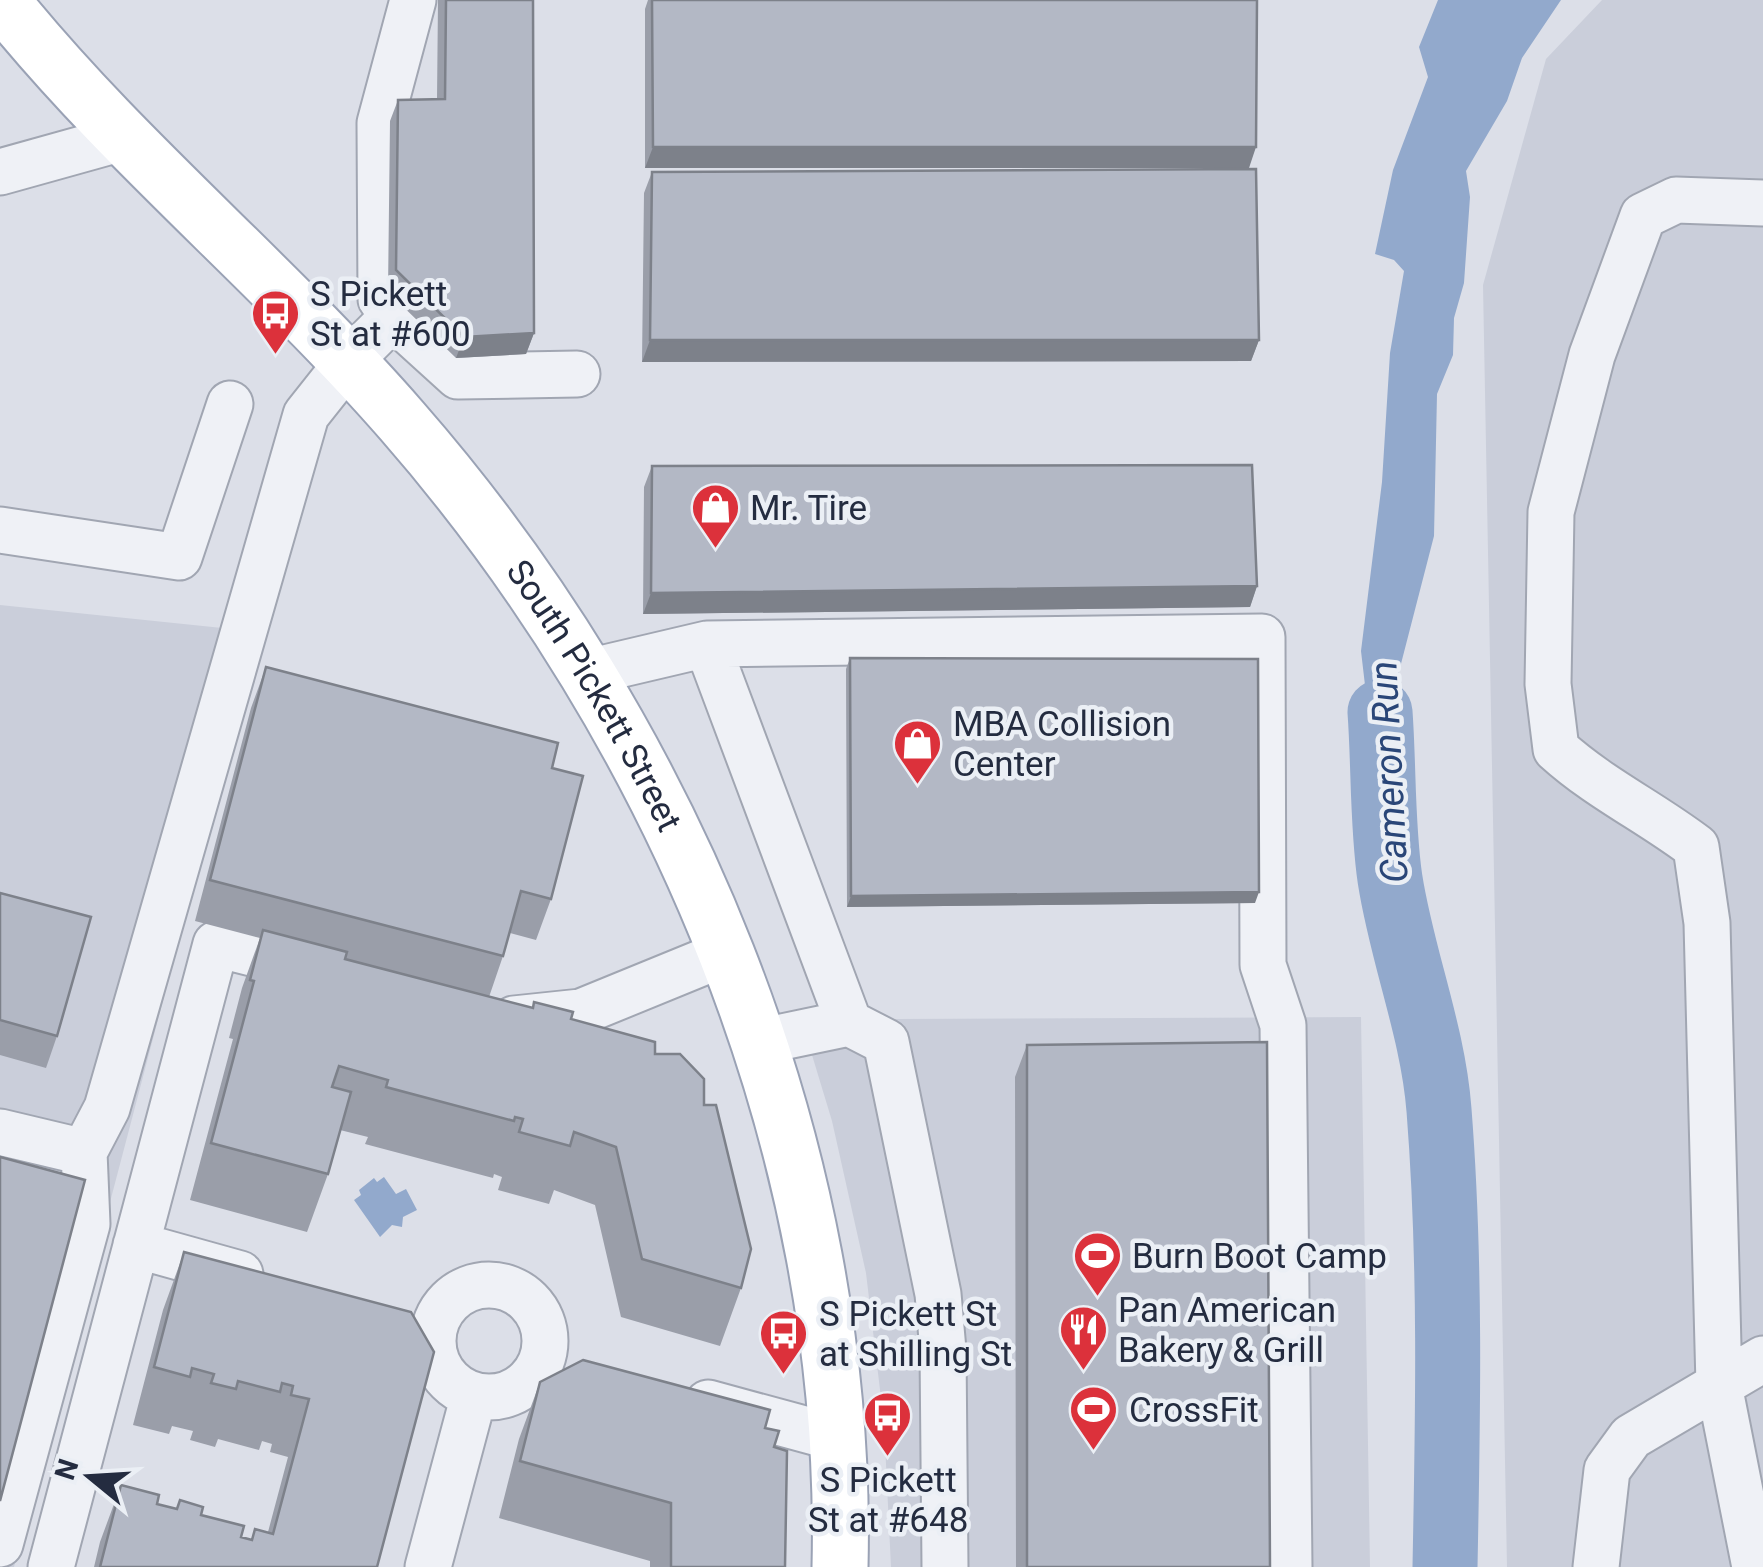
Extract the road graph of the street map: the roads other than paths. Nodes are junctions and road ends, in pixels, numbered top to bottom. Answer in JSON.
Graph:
{"nodes":[{"id":1,"x":1,"y":0,"type":"edge"},
{"id":2,"x":413,"y":0,"type":"edge"},
{"id":3,"x":122,"y":138,"type":"junction"},
{"id":4,"x":0,"y":172,"type":"edge"},
{"id":5,"x":1763,"y":203,"type":"edge"},
{"id":6,"x":393,"y":316,"type":"junction"},
{"id":7,"x":348,"y":362,"type":"junction"},
{"id":8,"x":577,"y":374,"type":"dead end"},
{"id":9,"x":230,"y":404,"type":"dead end"},
{"id":10,"x":0,"y":530,"type":"edge"},
{"id":11,"x":707,"y":644,"type":"junction"},
{"id":12,"x":588,"y":672,"type":"junction"},
{"id":13,"x":724,"y":954,"type":"junction"},
{"id":14,"x":346,"y":977,"type":"edge"},
{"id":15,"x":476,"y":1010,"type":"edge"},
{"id":16,"x":850,"y":1023,"type":"junction"},
{"id":17,"x":758,"y":1042,"type":"junction"},
{"id":18,"x":0,"y":1132,"type":"edge"},
{"id":19,"x":84,"y":1152,"type":"junction"},
{"id":20,"x":136,"y":1245,"type":"junction"},
{"id":21,"x":288,"y":1287,"type":"edge"},
{"id":22,"x":1763,"y":1359,"type":"edge"},
{"id":23,"x":1719,"y":1385,"type":"junction"},
{"id":24,"x":677,"y":1394,"type":"edge"},
{"id":25,"x":474,"y":1395,"type":"junction"},
{"id":26,"x":836,"y":1438,"type":"junction"},
{"id":27,"x":0,"y":1544,"type":"edge"},
{"id":28,"x":51,"y":1567,"type":"edge"},
{"id":29,"x":428,"y":1567,"type":"edge"},
{"id":30,"x":840,"y":1567,"type":"edge"},
{"id":31,"x":945,"y":1567,"type":"edge"},
{"id":32,"x":1288,"y":1567,"type":"edge"},
{"id":33,"x":1596,"y":1567,"type":"edge"},
{"id":34,"x":1755,"y":1567,"type":"edge"}],
"edges":[{"from":1,"to":3,"type":"main road","name":"South Pickett Street"},
{"from":2,"to":6,"type":"street"},
{"from":3,"to":4,"type":"street"},
{"from":3,"to":7,"type":"main road","name":"South Pickett Street"},
{"from":5,"to":23,"type":"street"},
{"from":6,"to":7,"type":"street"},
{"from":6,"to":8,"type":"street"},
{"from":7,"to":12,"type":"main road","name":"South Pickett Street"},
{"from":7,"to":19,"type":"street"},
{"from":9,"to":10,"type":"street"},
{"from":11,"to":12,"type":"street"},
{"from":11,"to":16,"type":"street"},
{"from":11,"to":32,"type":"street"},
{"from":12,"to":13,"type":"main road","name":"South Pickett Street"},
{"from":13,"to":15,"type":"street"},
{"from":13,"to":17,"type":"main road","name":"South Pickett Street"},
{"from":14,"to":20,"type":"street"},
{"from":16,"to":17,"type":"street"},
{"from":16,"to":31,"type":"street"},
{"from":17,"to":26,"type":"main road","name":"South Pickett Street"},
{"from":18,"to":19,"type":"street"},
{"from":19,"to":27,"type":"street"},
{"from":20,"to":21,"type":"street"},
{"from":20,"to":28,"type":"street"},
{"from":22,"to":23,"type":"street"},
{"from":23,"to":33,"type":"street"},
{"from":23,"to":34,"type":"street"},
{"from":24,"to":26,"type":"street"},
{"from":25,"to":25,"type":"street"},
{"from":25,"to":29,"type":"street"},
{"from":26,"to":30,"type":"main road","name":"South Pickett Street"}]}
